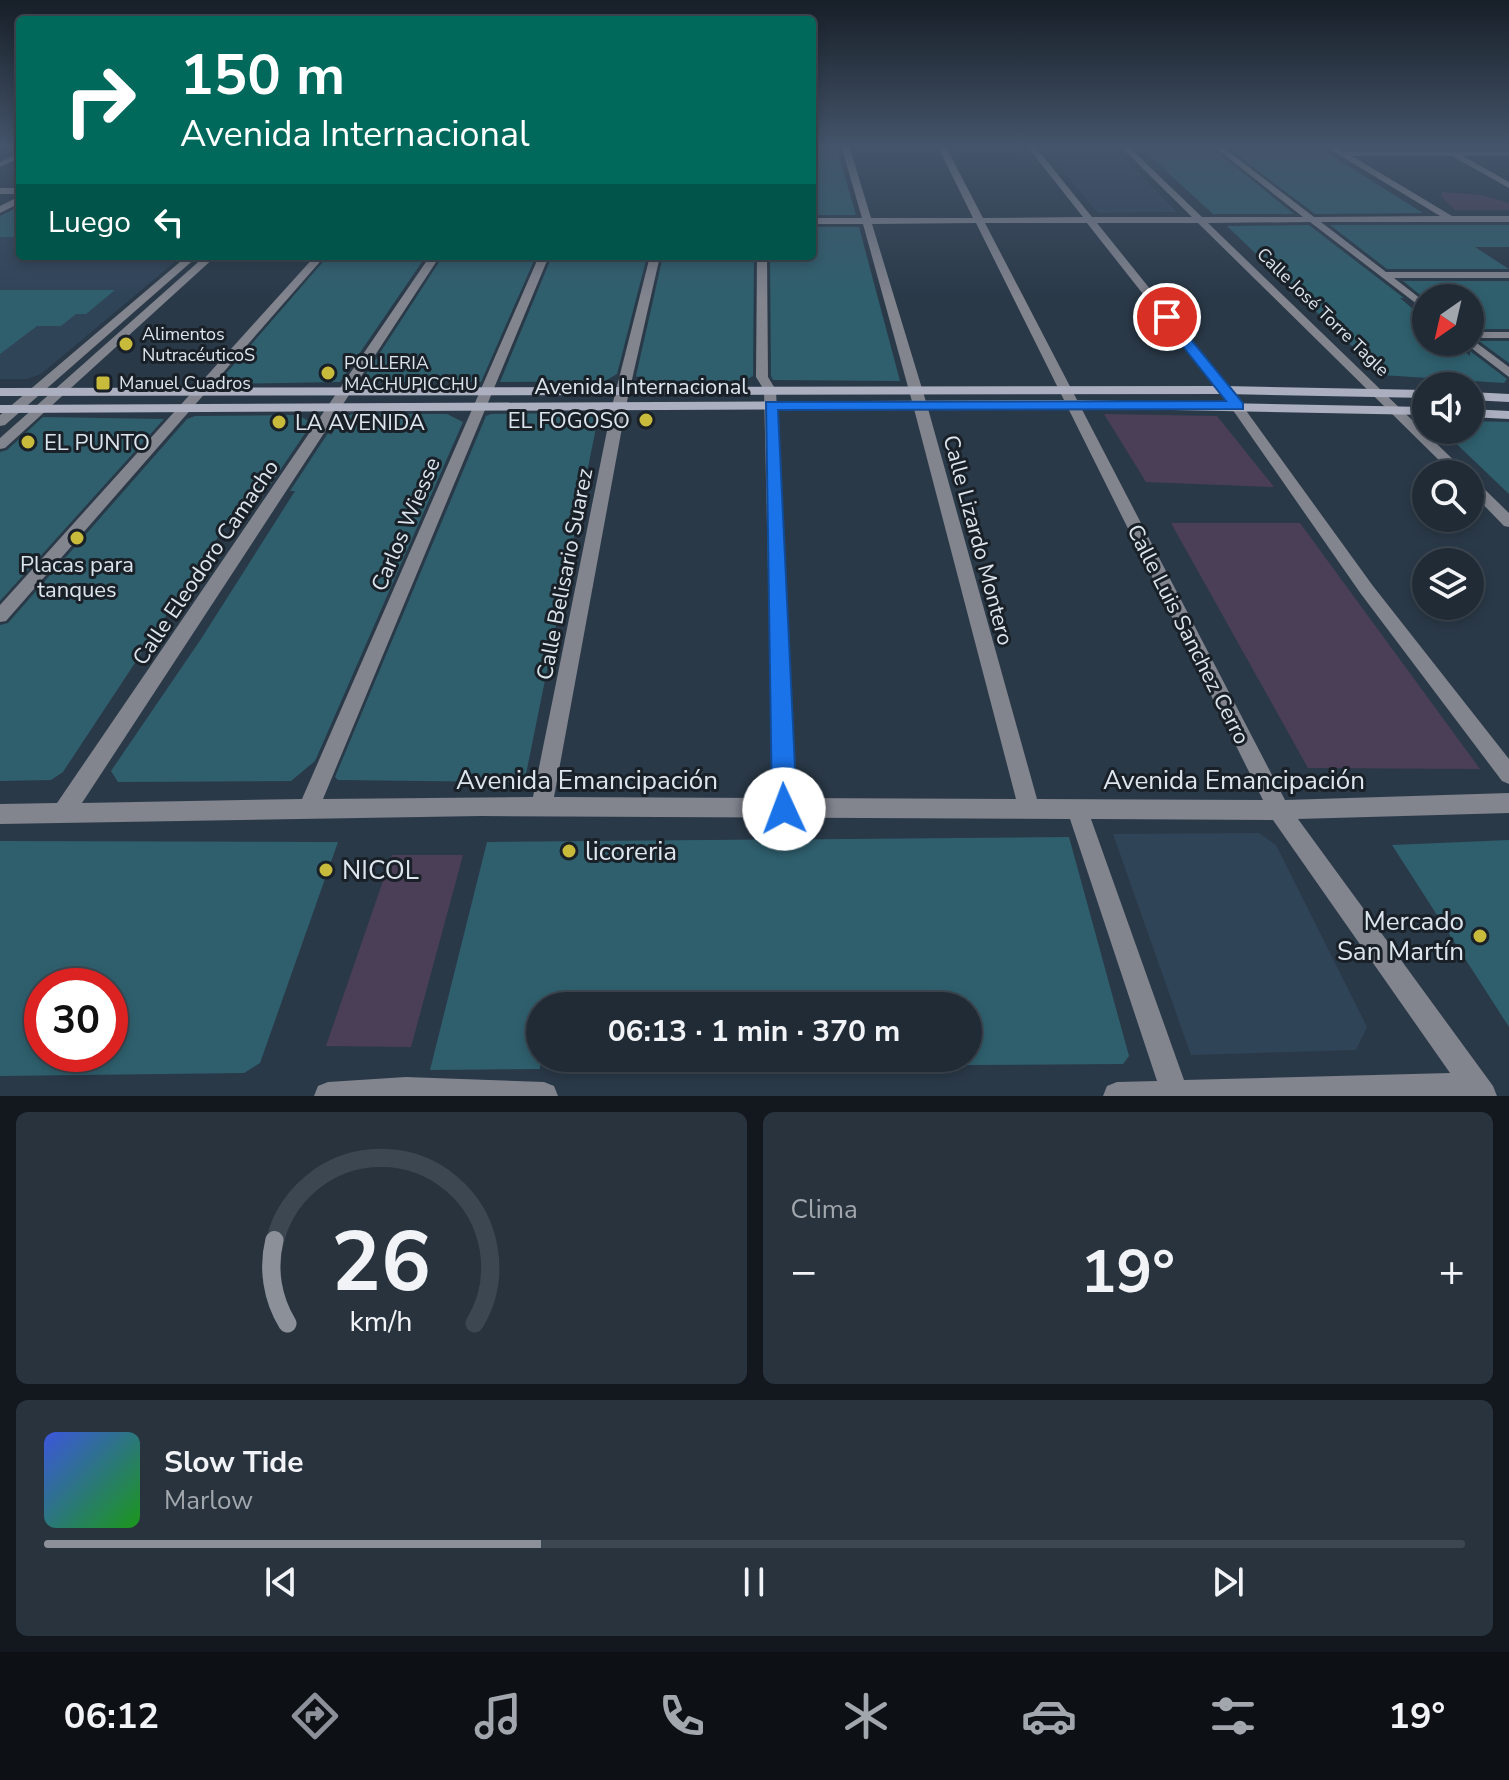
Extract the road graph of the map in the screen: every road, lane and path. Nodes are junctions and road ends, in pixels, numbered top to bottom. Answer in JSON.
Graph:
{"nodes":[{"id":1,"x":860,"y":196,"type":"edge"},
{"id":2,"x":967,"y":196,"type":"edge"},
{"id":3,"x":1070,"y":196,"type":"edge"},
{"id":4,"x":1175,"y":196,"type":"edge"},
{"id":5,"x":1281,"y":196,"type":"edge"},
{"id":6,"x":1413,"y":196,"type":"edge"},
{"id":7,"x":1451,"y":219,"type":"junction"},
{"id":8,"x":1509,"y":219,"type":"edge"},
{"id":9,"x":1312,"y":220,"type":"junction"},
{"id":10,"x":816,"y":221,"type":"edge"},
{"id":11,"x":868,"y":221,"type":"junction"},
{"id":12,"x":979,"y":221,"type":"junction"},
{"id":13,"x":1089,"y":221,"type":"junction"},
{"id":14,"x":1200,"y":221,"type":"junction"},
{"id":15,"x":188,"y":260,"type":"edge"},
{"id":16,"x":207,"y":260,"type":"edge"},
{"id":17,"x":316,"y":260,"type":"edge"},
{"id":18,"x":432,"y":260,"type":"edge"},
{"id":19,"x":542,"y":260,"type":"edge"},
{"id":20,"x":654,"y":260,"type":"edge"},
{"id":21,"x":762,"y":260,"type":"edge"},
{"id":22,"x":1383,"y":275,"type":"junction"},
{"id":23,"x":1509,"y":275,"type":"edge"},
{"id":24,"x":1412,"y":297,"type":"edge"},
{"id":25,"x":1484,"y":335,"type":"edge"},
{"id":26,"x":1509,"y":335,"type":"edge"},
{"id":27,"x":1484,"y":353,"type":"edge"},
{"id":28,"x":1509,"y":373,"type":"edge"},
{"id":29,"x":1065,"y":390,"type":"junction"},
{"id":30,"x":1225,"y":390,"type":"junction"},
{"id":31,"x":35,"y":391,"type":"junction"},
{"id":32,"x":60,"y":391,"type":"junction"},
{"id":33,"x":200,"y":391,"type":"junction"},
{"id":34,"x":343,"y":391,"type":"junction"},
{"id":35,"x":486,"y":391,"type":"junction"},
{"id":36,"x":0,"y":392,"type":"edge"},
{"id":37,"x":1378,"y":392,"type":"junction"},
{"id":38,"x":1412,"y":393,"type":"edge"},
{"id":39,"x":917,"y":397,"type":"junction"},
{"id":40,"x":1484,"y":397,"type":"edge"},
{"id":41,"x":621,"y":398,"type":"junction"},
{"id":42,"x":771,"y":398,"type":"junction"},
{"id":43,"x":1509,"y":398,"type":"edge"},
{"id":44,"x":1073,"y":404,"type":"junction"},
{"id":45,"x":1237,"y":406,"type":"junction"},
{"id":46,"x":335,"y":407,"type":"junction"},
{"id":47,"x":479,"y":407,"type":"junction"},
{"id":48,"x":15,"y":408,"type":"junction"},
{"id":49,"x":41,"y":408,"type":"junction"},
{"id":50,"x":185,"y":408,"type":"junction"},
{"id":51,"x":0,"y":409,"type":"edge"},
{"id":52,"x":1397,"y":409,"type":"junction"},
{"id":53,"x":1412,"y":410,"type":"edge"},
{"id":54,"x":1484,"y":414,"type":"edge"},
{"id":55,"x":1509,"y":415,"type":"edge"},
{"id":56,"x":0,"y":422,"type":"edge"},
{"id":57,"x":0,"y":445,"type":"edge"},
{"id":58,"x":1447,"y":460,"type":"edge"},
{"id":59,"x":1484,"y":497,"type":"edge"},
{"id":60,"x":1509,"y":522,"type":"edge"},
{"id":61,"x":0,"y":616,"type":"edge"},
{"id":62,"x":1509,"y":775,"type":"edge"},
{"id":63,"x":1509,"y":803,"type":"edge"},
{"id":64,"x":541,"y":808,"type":"junction"},
{"id":65,"x":784,"y":809,"type":"junction"},
{"id":66,"x":1029,"y":809,"type":"junction"},
{"id":67,"x":1077,"y":809,"type":"junction"},
{"id":68,"x":308,"y":810,"type":"junction"},
{"id":69,"x":1279,"y":810,"type":"junction"},
{"id":70,"x":63,"y":813,"type":"junction"},
{"id":71,"x":0,"y":814,"type":"edge"},
{"id":72,"x":1479,"y":1091,"type":"edge"},
{"id":73,"x":1175,"y":1095,"type":"edge"},
{"id":74,"x":328,"y":1096,"type":"edge"},
{"id":75,"x":544,"y":1096,"type":"edge"},
{"id":76,"x":1117,"y":1096,"type":"edge"}],
"edges":[{"from":1,"to":11,"type":"street","name":"Calle Lizardo Montero"},
{"from":2,"to":12,"type":"street","name":"Calle Luis Sanchez Cerro"},
{"from":3,"to":13,"type":"street"},
{"from":4,"to":14,"type":"street","name":"Calle José Torre Tagle"},
{"from":5,"to":9,"type":"street"},
{"from":6,"to":7,"type":"street"},
{"from":7,"to":8,"type":"street"},
{"from":7,"to":9,"type":"street"},
{"from":9,"to":14,"type":"street"},
{"from":9,"to":22,"type":"street"},
{"from":10,"to":11,"type":"street"},
{"from":11,"to":12,"type":"street"},
{"from":11,"to":39,"type":"street","name":"Calle Lizardo Montero"},
{"from":12,"to":13,"type":"street"},
{"from":12,"to":29,"type":"street","name":"Calle Luis Sanchez Cerro"},
{"from":13,"to":14,"type":"street"},
{"from":13,"to":30,"type":"street"},
{"from":14,"to":37,"type":"street","name":"Calle José Torre Tagle"},
{"from":15,"to":31,"type":"street"},
{"from":16,"to":32,"type":"street"},
{"from":17,"to":33,"type":"street"},
{"from":18,"to":34,"type":"street","name":"Calle Eleodoro Camacho"},
{"from":19,"to":35,"type":"street","name":"Carlos Wiesse"},
{"from":20,"to":41,"type":"street","name":"Calle Belisario Suarez"},
{"from":21,"to":42,"type":"street"},
{"from":22,"to":23,"type":"street"},
{"from":22,"to":24,"type":"street"},
{"from":25,"to":26,"type":"street"},
{"from":27,"to":28,"type":"street"},
{"from":29,"to":30,"type":"main road","name":"Avenida Internacional"},
{"from":29,"to":39,"type":"main road","name":"Avenida Internacional"},
{"from":29,"to":44,"type":"street","name":"Calle Luis Sanchez Cerro"},
{"from":30,"to":37,"type":"main road","name":"Avenida Internacional"},
{"from":30,"to":45,"type":"street"},
{"from":31,"to":32,"type":"main road","name":"Avenida Internacional"},
{"from":31,"to":36,"type":"main road","name":"Avenida Internacional"},
{"from":31,"to":48,"type":"street"},
{"from":32,"to":33,"type":"main road","name":"Avenida Internacional"},
{"from":32,"to":49,"type":"street"},
{"from":33,"to":34,"type":"main road","name":"Avenida Internacional"},
{"from":33,"to":50,"type":"street"},
{"from":34,"to":35,"type":"main road","name":"Avenida Internacional"},
{"from":34,"to":46,"type":"street","name":"Calle Eleodoro Camacho"},
{"from":35,"to":41,"type":"main road","name":"Avenida Internacional"},
{"from":35,"to":47,"type":"street","name":"Carlos Wiesse"},
{"from":37,"to":38,"type":"main road","name":"Avenida Internacional"},
{"from":37,"to":52,"type":"street","name":"Calle José Torre Tagle"},
{"from":39,"to":42,"type":"main road","name":"Avenida Internacional"},
{"from":39,"to":44,"type":"main road","name":"Avenida Internacional"},
{"from":39,"to":66,"type":"street","name":"Calle Lizardo Montero"},
{"from":40,"to":43,"type":"main road"},
{"from":41,"to":42,"type":"main road","name":"Avenida Internacional"},
{"from":41,"to":47,"type":"main road","name":"Avenida Internacional"},
{"from":41,"to":64,"type":"street","name":"Calle Belisario Suarez"},
{"from":42,"to":65,"type":"street"},
{"from":44,"to":45,"type":"main road","name":"Avenida Internacional"},
{"from":44,"to":69,"type":"street","name":"Calle Luis Sanchez Cerro"},
{"from":45,"to":52,"type":"main road","name":"Avenida Internacional"},
{"from":45,"to":62,"type":"street"},
{"from":46,"to":47,"type":"main road","name":"Avenida Internacional"},
{"from":46,"to":50,"type":"main road","name":"Avenida Internacional"},
{"from":46,"to":70,"type":"street","name":"Calle Eleodoro Camacho"},
{"from":47,"to":68,"type":"street","name":"Carlos Wiesse"},
{"from":48,"to":49,"type":"main road","name":"Avenida Internacional"},
{"from":48,"to":51,"type":"main road","name":"Avenida Internacional"},
{"from":48,"to":56,"type":"street"},
{"from":49,"to":50,"type":"main road","name":"Avenida Internacional"},
{"from":49,"to":57,"type":"street"},
{"from":50,"to":61,"type":"street"},
{"from":52,"to":53,"type":"main road","name":"Avenida Internacional"},
{"from":52,"to":58,"type":"street","name":"Calle José Torre Tagle"},
{"from":54,"to":55,"type":"main road"},
{"from":59,"to":60,"type":"street"},
{"from":63,"to":69,"type":"street","name":"Avenida Emancipación"},
{"from":64,"to":65,"type":"street","name":"Avenida Emancipación"},
{"from":64,"to":68,"type":"street","name":"Avenida Emancipación"},
{"from":65,"to":66,"type":"street","name":"Avenida Emancipación"},
{"from":66,"to":67,"type":"street","name":"Avenida Emancipación"},
{"from":67,"to":69,"type":"street","name":"Avenida Emancipación"},
{"from":67,"to":73,"type":"street"},
{"from":68,"to":70,"type":"street","name":"Avenida Emancipación"},
{"from":69,"to":72,"type":"street","name":"Calle Luis Sanchez Cerro"},
{"from":70,"to":71,"type":"street","name":"Avenida Emancipación"},
{"from":72,"to":73,"type":"street"},
{"from":73,"to":76,"type":"street"},
{"from":74,"to":75,"type":"street"}]}
